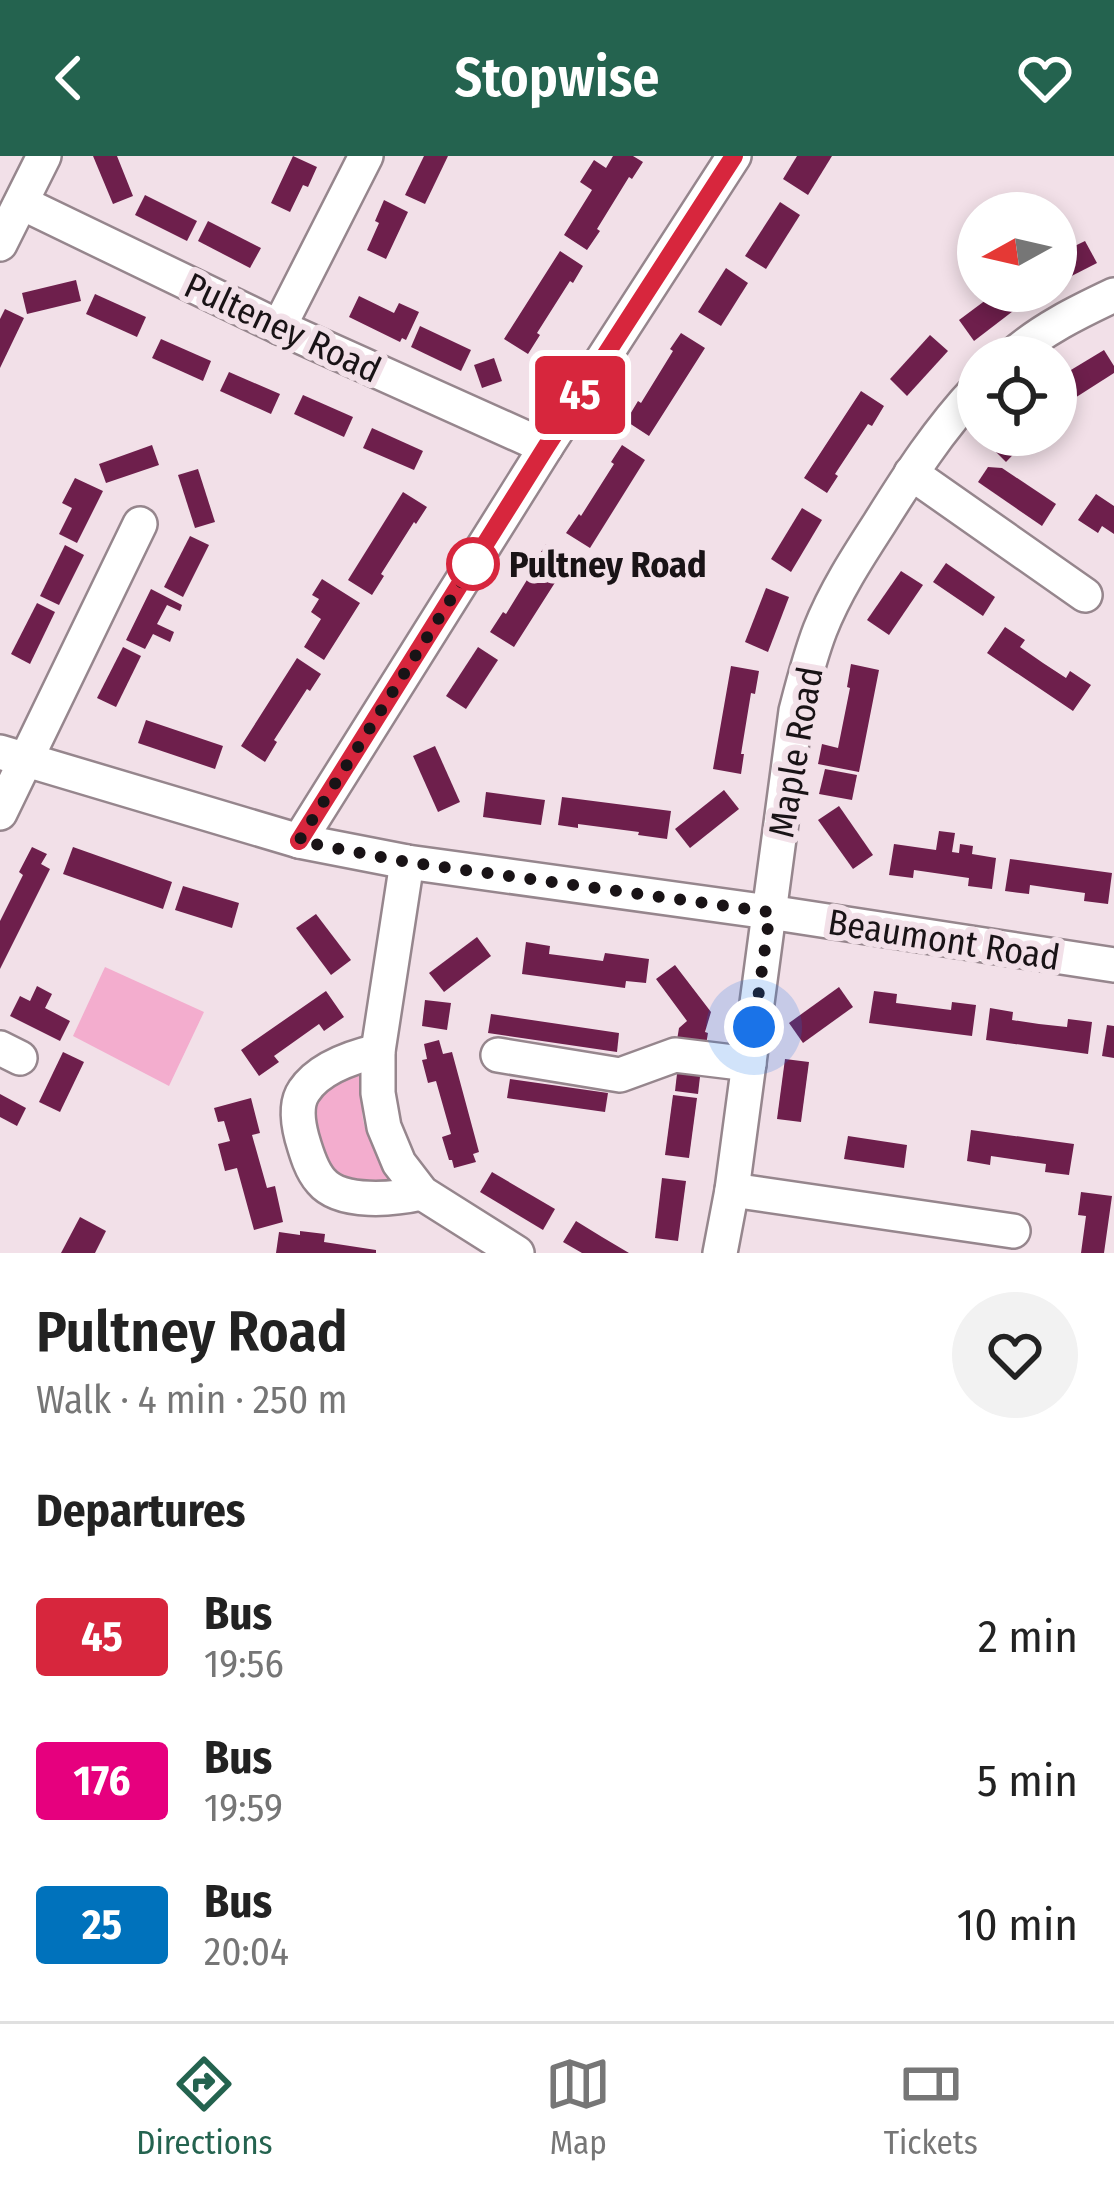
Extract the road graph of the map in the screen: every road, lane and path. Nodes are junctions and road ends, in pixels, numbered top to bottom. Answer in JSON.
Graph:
{"nodes":[{"id":1,"x":44,"y":156,"type":"edge"},
{"id":2,"x":366,"y":156,"type":"edge"},
{"id":3,"x":734,"y":156,"type":"edge"},
{"id":4,"x":9,"y":219,"type":"edge"},
{"id":5,"x":1114,"y":295,"type":"edge"},
{"id":6,"x":279,"y":327,"type":"junction"},
{"id":7,"x":1038,"y":336,"type":"edge"},
{"id":8,"x":957,"y":410,"type":"edge"},
{"id":9,"x":546,"y":447,"type":"junction"},
{"id":10,"x":911,"y":473,"type":"junction"},
{"id":11,"x":140,"y":524,"type":"dead end"},
{"id":12,"x":1085,"y":596,"type":"dead end"},
{"id":13,"x":12,"y":756,"type":"edge"},
{"id":14,"x":0,"y":813,"type":"edge"},
{"id":15,"x":299,"y":841,"type":"junction"},
{"id":16,"x":407,"y":862,"type":"junction"},
{"id":17,"x":770,"y":912,"type":"junction"},
{"id":18,"x":1114,"y":965,"type":"edge"},
{"id":19,"x":378,"y":1051,"type":"junction"},
{"id":20,"x":498,"y":1054,"type":"dead end"},
{"id":21,"x":749,"y":1064,"type":"junction"},
{"id":22,"x":732,"y":1190,"type":"junction"},
{"id":23,"x":422,"y":1192,"type":"junction"},
{"id":24,"x":1012,"y":1231,"type":"dead end"},
{"id":25,"x":517,"y":1253,"type":"edge"},
{"id":26,"x":720,"y":1253,"type":"edge"}],
"edges":[{"from":1,"to":4,"type":"street"},
{"from":2,"to":6,"type":"street"},
{"from":3,"to":9,"type":"street"},
{"from":4,"to":6,"type":"street","name":"Pulteney Road"},
{"from":5,"to":7,"type":"street"},
{"from":6,"to":9,"type":"street","name":"Pulteney Road"},
{"from":8,"to":10,"type":"street","name":"Maple Road"},
{"from":9,"to":15,"type":"street"},
{"from":10,"to":12,"type":"street"},
{"from":10,"to":17,"type":"street","name":"Maple Road"},
{"from":11,"to":13,"type":"street"},
{"from":13,"to":14,"type":"street"},
{"from":13,"to":15,"type":"street","name":"Beaumont Road"},
{"from":15,"to":16,"type":"street","name":"Beaumont Road"},
{"from":16,"to":17,"type":"street","name":"Beaumont Road"},
{"from":16,"to":19,"type":"street"},
{"from":17,"to":18,"type":"street","name":"Beaumont Road"},
{"from":17,"to":21,"type":"street","name":"Maple Road"},
{"from":19,"to":23,"type":"street"},
{"from":19,"to":23,"type":"street"},
{"from":20,"to":21,"type":"street"},
{"from":21,"to":22,"type":"street","name":"Maple Road"},
{"from":22,"to":24,"type":"street"},
{"from":22,"to":26,"type":"street","name":"Maple Road"},
{"from":23,"to":25,"type":"street"}]}
